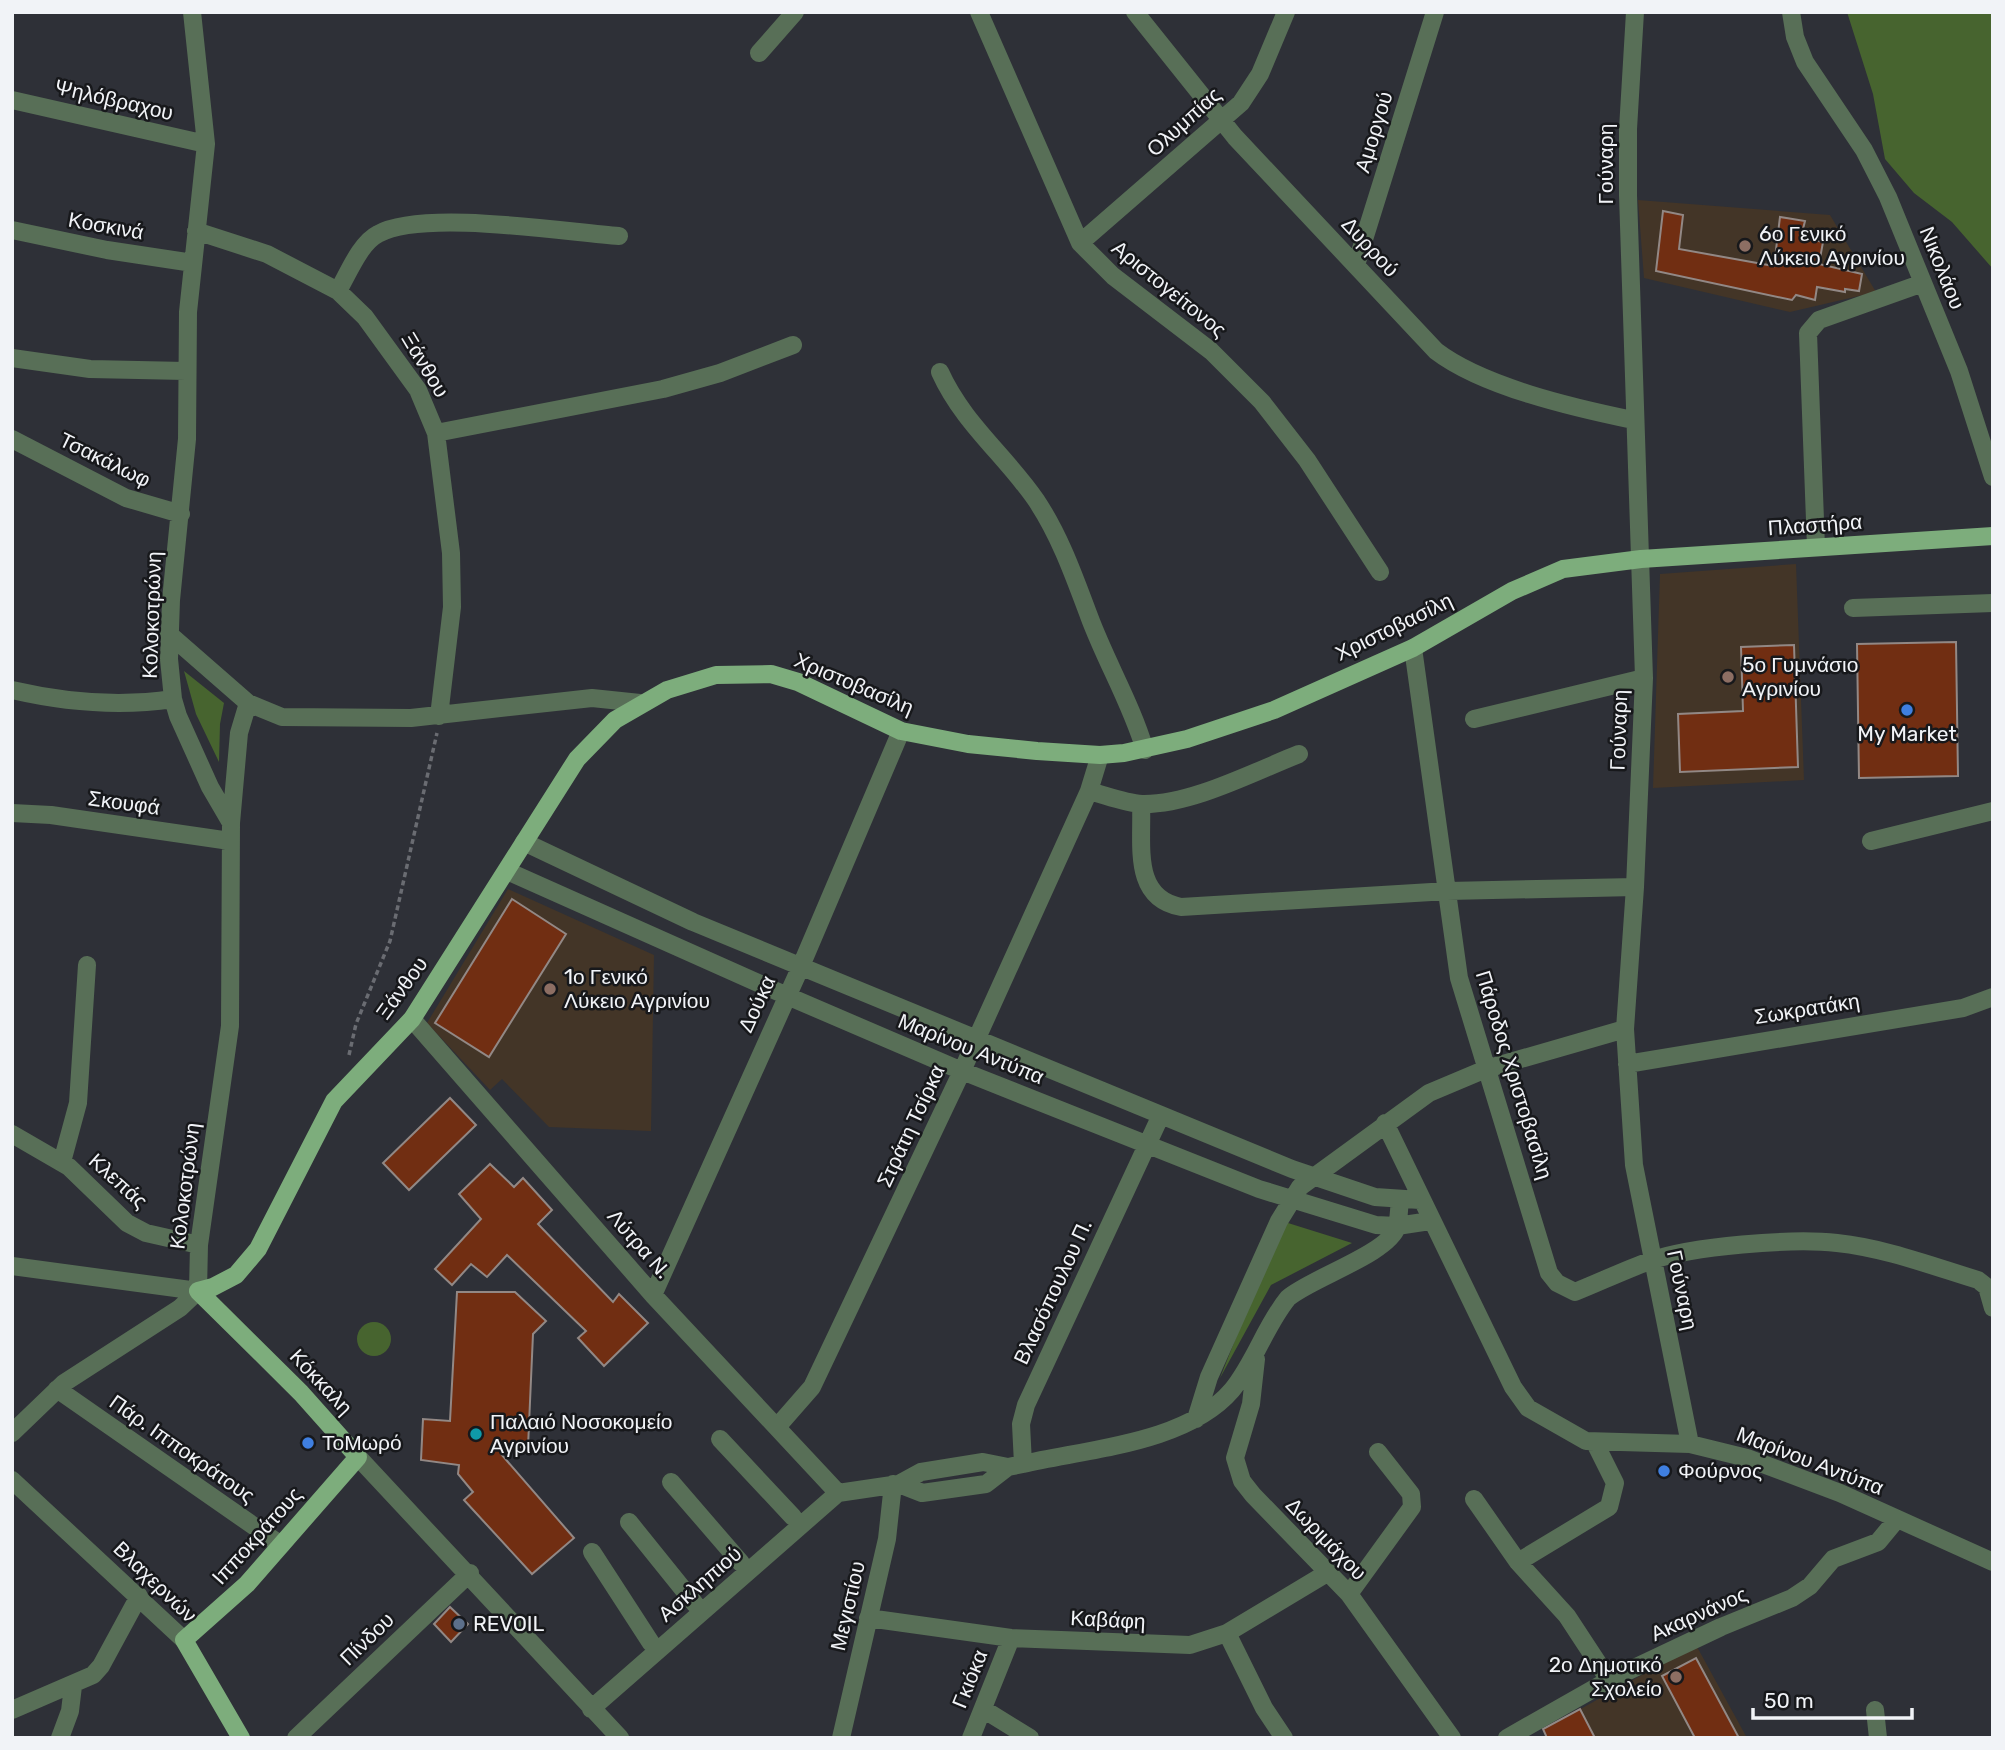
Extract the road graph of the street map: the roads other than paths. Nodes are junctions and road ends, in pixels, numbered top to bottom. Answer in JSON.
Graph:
{"nodes":[{"id":1,"x":795,"y":12,"type":"edge"},
{"id":2,"x":979,"y":12,"type":"edge"},
{"id":3,"x":1135,"y":12,"type":"edge"},
{"id":4,"x":1286,"y":12,"type":"edge"},
{"id":5,"x":1435,"y":12,"type":"edge"},
{"id":6,"x":1635,"y":12,"type":"edge"},
{"id":7,"x":1791,"y":12,"type":"edge"},
{"id":8,"x":186,"y":13,"type":"edge"},
{"id":9,"x":759,"y":53,"type":"dead end"},
{"id":10,"x":12,"y":100,"type":"edge"},
{"id":11,"x":1222,"y":121,"type":"junction"},
{"id":12,"x":206,"y":144,"type":"junction"},
{"id":13,"x":12,"y":230,"type":"edge"},
{"id":14,"x":196,"y":231,"type":"junction"},
{"id":15,"x":619,"y":236,"type":"dead end"},
{"id":16,"x":1080,"y":243,"type":"junction"},
{"id":17,"x":193,"y":263,"type":"junction"},
{"id":18,"x":1356,"y":265,"type":"junction"},
{"id":19,"x":1923,"y":283,"type":"junction"},
{"id":20,"x":338,"y":291,"type":"junction"},
{"id":21,"x":793,"y":345,"type":"dead end"},
{"id":22,"x":12,"y":358,"type":"edge"},
{"id":23,"x":186,"y":371,"type":"junction"},
{"id":24,"x":940,"y":372,"type":"dead end"},
{"id":25,"x":1633,"y":420,"type":"junction"},
{"id":26,"x":436,"y":433,"type":"junction"},
{"id":27,"x":12,"y":439,"type":"edge"},
{"id":28,"x":1993,"y":477,"type":"edge"},
{"id":29,"x":181,"y":514,"type":"junction"},
{"id":30,"x":1993,"y":536,"type":"edge"},
{"id":31,"x":1816,"y":547,"type":"junction"},
{"id":32,"x":1641,"y":559,"type":"junction"},
{"id":33,"x":1380,"y":572,"type":"dead end"},
{"id":34,"x":1993,"y":603,"type":"edge"},
{"id":35,"x":1853,"y":608,"type":"dead end"},
{"id":36,"x":169,"y":635,"type":"junction"},
{"id":37,"x":1413,"y":648,"type":"junction"},
{"id":38,"x":1644,"y":678,"type":"junction"},
{"id":39,"x":12,"y":690,"type":"edge"},
{"id":40,"x":173,"y":699,"type":"junction"},
{"id":41,"x":640,"y":703,"type":"junction"},
{"id":42,"x":248,"y":704,"type":"junction"},
{"id":43,"x":439,"y":716,"type":"junction"},
{"id":44,"x":1474,"y":719,"type":"dead end"},
{"id":45,"x":901,"y":731,"type":"junction"},
{"id":46,"x":1144,"y":750,"type":"junction"},
{"id":47,"x":1299,"y":754,"type":"dead end"},
{"id":48,"x":1100,"y":755,"type":"junction"},
{"id":49,"x":1089,"y":791,"type":"junction"},
{"id":50,"x":1141,"y":804,"type":"junction"},
{"id":51,"x":1993,"y":811,"type":"edge"},
{"id":52,"x":12,"y":813,"type":"edge"},
{"id":53,"x":230,"y":832,"type":"junction"},
{"id":54,"x":1871,"y":841,"type":"dead end"},
{"id":55,"x":524,"y":842,"type":"junction"},
{"id":56,"x":508,"y":871,"type":"junction"},
{"id":57,"x":1636,"y":887,"type":"junction"},
{"id":58,"x":1448,"y":891,"type":"junction"},
{"id":59,"x":670,"y":911,"type":"junction"},
{"id":60,"x":657,"y":938,"type":"junction"},
{"id":61,"x":87,"y":965,"type":"dead end"},
{"id":62,"x":801,"y":966,"type":"junction"},
{"id":63,"x":785,"y":995,"type":"junction"},
{"id":64,"x":1993,"y":997,"type":"edge"},
{"id":65,"x":412,"y":1019,"type":"junction"},
{"id":66,"x":1625,"y":1029,"type":"junction"},
{"id":67,"x":978,"y":1037,"type":"junction"},
{"id":68,"x":1627,"y":1064,"type":"junction"},
{"id":69,"x":1486,"y":1069,"type":"junction"},
{"id":70,"x":962,"y":1071,"type":"junction"},
{"id":71,"x":1161,"y":1115,"type":"junction"},
{"id":72,"x":1385,"y":1123,"type":"junction"},
{"id":73,"x":12,"y":1134,"type":"edge"},
{"id":74,"x":1146,"y":1144,"type":"junction"},
{"id":75,"x":62,"y":1162,"type":"junction"},
{"id":76,"x":1313,"y":1176,"type":"junction"},
{"id":77,"x":1291,"y":1199,"type":"junction"},
{"id":78,"x":1400,"y":1199,"type":"junction"},
{"id":79,"x":1420,"y":1200,"type":"junction"},
{"id":80,"x":1430,"y":1221,"type":"junction"},
{"id":81,"x":1397,"y":1226,"type":"junction"},
{"id":82,"x":199,"y":1245,"type":"junction"},
{"id":83,"x":1652,"y":1260,"type":"junction"},
{"id":84,"x":12,"y":1266,"type":"edge"},
{"id":85,"x":198,"y":1291,"type":"junction"},
{"id":86,"x":653,"y":1295,"type":"junction"},
{"id":87,"x":1993,"y":1308,"type":"edge"},
{"id":88,"x":1256,"y":1353,"type":"junction"},
{"id":89,"x":57,"y":1389,"type":"junction"},
{"id":90,"x":1196,"y":1419,"type":"junction"},
{"id":91,"x":777,"y":1427,"type":"junction"},
{"id":92,"x":12,"y":1433,"type":"edge"},
{"id":93,"x":720,"y":1439,"type":"dead end"},
{"id":94,"x":1595,"y":1443,"type":"junction"},
{"id":95,"x":1690,"y":1444,"type":"junction"},
{"id":96,"x":1378,"y":1452,"type":"dead end"},
{"id":97,"x":358,"y":1457,"type":"junction"},
{"id":98,"x":1016,"y":1465,"type":"junction"},
{"id":99,"x":12,"y":1480,"type":"edge"},
{"id":100,"x":671,"y":1482,"type":"dead end"},
{"id":101,"x":896,"y":1484,"type":"junction"},
{"id":102,"x":838,"y":1493,"type":"junction"},
{"id":103,"x":1474,"y":1499,"type":"dead end"},
{"id":104,"x":793,"y":1517,"type":"dead end"},
{"id":105,"x":1897,"y":1519,"type":"junction"},
{"id":106,"x":629,"y":1522,"type":"dead end"},
{"id":107,"x":281,"y":1545,"type":"junction"},
{"id":108,"x":592,"y":1552,"type":"dead end"},
{"id":109,"x":1988,"y":1556,"type":"edge"},
{"id":110,"x":1518,"y":1562,"type":"junction"},
{"id":111,"x":741,"y":1563,"type":"dead end"},
{"id":112,"x":470,"y":1573,"type":"junction"},
{"id":113,"x":1327,"y":1573,"type":"junction"},
{"id":114,"x":1349,"y":1594,"type":"junction"},
{"id":115,"x":139,"y":1596,"type":"junction"},
{"id":116,"x":695,"y":1604,"type":"dead end"},
{"id":117,"x":868,"y":1618,"type":"junction"},
{"id":118,"x":1227,"y":1633,"type":"junction"},
{"id":119,"x":1012,"y":1638,"type":"junction"},
{"id":120,"x":184,"y":1640,"type":"junction"},
{"id":121,"x":652,"y":1643,"type":"dead end"},
{"id":122,"x":1609,"y":1680,"type":"junction"},
{"id":123,"x":73,"y":1686,"type":"junction"},
{"id":124,"x":592,"y":1709,"type":"junction"},
{"id":125,"x":983,"y":1709,"type":"junction"},
{"id":126,"x":12,"y":1710,"type":"edge"},
{"id":127,"x":1875,"y":1710,"type":"dead end"},
{"id":128,"x":60,"y":1738,"type":"edge"},
{"id":129,"x":240,"y":1738,"type":"edge"},
{"id":130,"x":296,"y":1738,"type":"edge"},
{"id":131,"x":620,"y":1738,"type":"edge"},
{"id":132,"x":841,"y":1738,"type":"edge"},
{"id":133,"x":971,"y":1738,"type":"edge"},
{"id":134,"x":1030,"y":1738,"type":"edge"},
{"id":135,"x":1284,"y":1738,"type":"edge"},
{"id":136,"x":1452,"y":1738,"type":"edge"},
{"id":137,"x":1507,"y":1738,"type":"edge"},
{"id":138,"x":1878,"y":1738,"type":"edge"}],
"edges":[{"from":1,"to":9,"type":"street"},
{"from":2,"to":16,"type":"street","name":"Αριστογείτονος"},
{"from":3,"to":11,"type":"street","name":"Δυρρού"},
{"from":4,"to":11,"type":"street","name":"Ολυμπίας"},
{"from":5,"to":18,"type":"street","name":"Αμοργού"},
{"from":6,"to":25,"type":"street","name":"Γούναρη"},
{"from":7,"to":19,"type":"street","name":"Νικολάου"},
{"from":8,"to":12,"type":"street","name":"Κολοκοτρώνη"},
{"from":10,"to":12,"type":"street","name":"Ψηλόβραχου"},
{"from":11,"to":16,"type":"street","name":"Ολυμπίας"},
{"from":11,"to":18,"type":"street","name":"Δυρρού"},
{"from":12,"to":14,"type":"street","name":"Κολοκοτρώνη"},
{"from":13,"to":17,"type":"street","name":"Κοσκινά"},
{"from":14,"to":17,"type":"street","name":"Κολοκοτρώνη"},
{"from":14,"to":20,"type":"street","name":"Ξάνθου"},
{"from":15,"to":20,"type":"street"},
{"from":16,"to":33,"type":"street","name":"Αριστογείτονος"},
{"from":17,"to":23,"type":"street","name":"Κολοκοτρώνη"},
{"from":18,"to":25,"type":"street","name":"Δυρρού"},
{"from":19,"to":28,"type":"street","name":"Νικολάου"},
{"from":19,"to":31,"type":"street"},
{"from":20,"to":26,"type":"street","name":"Ξάνθου"},
{"from":21,"to":26,"type":"street"},
{"from":22,"to":23,"type":"street"},
{"from":23,"to":29,"type":"street","name":"Κολοκοτρώνη"},
{"from":24,"to":46,"type":"street"},
{"from":25,"to":32,"type":"street","name":"Γούναρη"},
{"from":26,"to":43,"type":"street","name":"Ξάνθου"},
{"from":27,"to":29,"type":"street","name":"Τσακάλωφ"},
{"from":29,"to":36,"type":"street","name":"Κολοκοτρώνη"},
{"from":30,"to":31,"type":"main road","name":"Πλαστήρα"},
{"from":31,"to":32,"type":"main road","name":"Πλαστήρα"},
{"from":32,"to":37,"type":"main road","name":"Χριστοβασίλη"},
{"from":32,"to":38,"type":"street","name":"Γούναρη"},
{"from":34,"to":35,"type":"street"},
{"from":36,"to":40,"type":"street","name":"Κολοκοτρώνη"},
{"from":36,"to":42,"type":"street"},
{"from":37,"to":46,"type":"main road","name":"Χριστοβασίλη"},
{"from":37,"to":58,"type":"street","name":"Πάροδος Χριστοβασίλη"},
{"from":38,"to":44,"type":"street"},
{"from":38,"to":57,"type":"street","name":"Γούναρη"},
{"from":39,"to":40,"type":"street"},
{"from":40,"to":53,"type":"street","name":"Κολοκοτρώνη"},
{"from":41,"to":43,"type":"street"},
{"from":41,"to":45,"type":"main road","name":"Χριστοβασίλη"},
{"from":41,"to":55,"type":"main road","name":"Ξάνθου"},
{"from":42,"to":43,"type":"street"},
{"from":42,"to":53,"type":"street"},
{"from":45,"to":48,"type":"main road","name":"Χριστοβασίλη"},
{"from":45,"to":62,"type":"street","name":"Δούκα"},
{"from":46,"to":48,"type":"main road","name":"Χριστοβασίλη"},
{"from":47,"to":50,"type":"street"},
{"from":48,"to":49,"type":"street","name":"Στράτη Τσίρκα"},
{"from":49,"to":50,"type":"street"},
{"from":49,"to":67,"type":"street","name":"Στράτη Τσίρκα"},
{"from":50,"to":58,"type":"street"},
{"from":51,"to":54,"type":"street"},
{"from":52,"to":53,"type":"street","name":"Σκουφά"},
{"from":53,"to":82,"type":"street","name":"Κολοκοτρώνη"},
{"from":55,"to":56,"type":"main road","name":"Ξάνθου"},
{"from":55,"to":59,"type":"street","name":"Μαρίνου Αντύπα"},
{"from":56,"to":60,"type":"street","name":"Μαρίνου Αντύπα"},
{"from":56,"to":65,"type":"main road","name":"Ξάνθου"},
{"from":57,"to":58,"type":"street"},
{"from":57,"to":66,"type":"street","name":"Γούναρη"},
{"from":58,"to":69,"type":"street","name":"Πάροδος Χριστοβασίλη"},
{"from":59,"to":60,"type":"street"},
{"from":59,"to":62,"type":"street","name":"Μαρίνου Αντύπα"},
{"from":60,"to":63,"type":"street","name":"Μαρίνου Αντύπα"},
{"from":61,"to":75,"type":"street"},
{"from":62,"to":63,"type":"street","name":"Δούκα"},
{"from":62,"to":67,"type":"street","name":"Μαρίνου Αντύπα"},
{"from":63,"to":70,"type":"street","name":"Μαρίνου Αντύπα"},
{"from":63,"to":86,"type":"street","name":"Δούκα"},
{"from":64,"to":68,"type":"street","name":"Σωκρατάκη"},
{"from":65,"to":85,"type":"main road","name":"Ξάνθου"},
{"from":65,"to":86,"type":"street","name":"Λύτρα Ν."},
{"from":66,"to":68,"type":"street","name":"Γούναρη"},
{"from":66,"to":69,"type":"street"},
{"from":67,"to":70,"type":"street","name":"Στράτη Τσίρκα"},
{"from":67,"to":71,"type":"street","name":"Μαρίνου Αντύπα"},
{"from":68,"to":83,"type":"street","name":"Γούναρη"},
{"from":69,"to":72,"type":"street"},
{"from":69,"to":83,"type":"street","name":"Πάροδος Χριστοβασίλη"},
{"from":70,"to":74,"type":"street","name":"Μαρίνου Αντύπα"},
{"from":70,"to":91,"type":"street","name":"Στράτη Τσίρκα"},
{"from":71,"to":74,"type":"street","name":"Βλασόπουλου Π."},
{"from":71,"to":76,"type":"street","name":"Μαρίνου Αντύπα"},
{"from":72,"to":76,"type":"street"},
{"from":72,"to":79,"type":"street","name":"Μαρίνου Αντύπα"},
{"from":73,"to":75,"type":"street","name":"Κλεπάς"},
{"from":74,"to":77,"type":"street","name":"Μαρίνου Αντύπα"},
{"from":74,"to":98,"type":"street","name":"Βλασόπουλου Π."},
{"from":75,"to":82,"type":"street","name":"Κλεπάς"},
{"from":76,"to":77,"type":"street"},
{"from":76,"to":78,"type":"street","name":"Μαρίνου Αντύπα"},
{"from":77,"to":81,"type":"street","name":"Μαρίνου Αντύπα"},
{"from":77,"to":90,"type":"street"},
{"from":78,"to":79,"type":"street","name":"Μαρίνου Αντύπα"},
{"from":78,"to":81,"type":"street"},
{"from":79,"to":80,"type":"street","name":"Μαρίνου Αντύπα"},
{"from":80,"to":81,"type":"street","name":"Μαρίνου Αντύπα"},
{"from":80,"to":94,"type":"street","name":"Μαρίνου Αντύπα"},
{"from":81,"to":88,"type":"street"},
{"from":82,"to":85,"type":"street","name":"Κολοκοτρώνη"},
{"from":83,"to":87,"type":"street","name":"Πάροδος Χριστοβασίλη"},
{"from":83,"to":95,"type":"street","name":"Γούναρη"},
{"from":84,"to":85,"type":"street"},
{"from":85,"to":89,"type":"street"},
{"from":85,"to":97,"type":"main road","name":"Κόκκαλη"},
{"from":86,"to":91,"type":"street","name":"Λύτρα Ν."},
{"from":88,"to":90,"type":"street"},
{"from":88,"to":113,"type":"street","name":"Δωριμάχου"},
{"from":89,"to":92,"type":"street"},
{"from":89,"to":107,"type":"street","name":"Πάρ. Ιπποκράτους"},
{"from":90,"to":98,"type":"street"},
{"from":91,"to":102,"type":"street","name":"Λύτρα Ν."},
{"from":93,"to":104,"type":"street"},
{"from":94,"to":95,"type":"street","name":"Μαρίνου Αντύπα"},
{"from":94,"to":110,"type":"street"},
{"from":95,"to":105,"type":"street","name":"Μαρίνου Αντύπα"},
{"from":96,"to":114,"type":"street"},
{"from":97,"to":107,"type":"main road","name":"Ιπποκράτους"},
{"from":97,"to":112,"type":"street","name":"Κόκκαλη"},
{"from":98,"to":101,"type":"street"},
{"from":99,"to":115,"type":"street","name":"Βλαχερνών"},
{"from":100,"to":111,"type":"street"},
{"from":101,"to":102,"type":"street"},
{"from":101,"to":117,"type":"street","name":"Μεγιστίου"},
{"from":102,"to":124,"type":"street","name":"Ασκληπιού"},
{"from":103,"to":110,"type":"street"},
{"from":105,"to":109,"type":"street","name":"Μαρίνου Αντύπα"},
{"from":105,"to":122,"type":"street","name":"Ακαρνάνος"},
{"from":106,"to":116,"type":"street"},
{"from":107,"to":120,"type":"main road","name":"Ιπποκράτους"},
{"from":108,"to":121,"type":"street"},
{"from":110,"to":122,"type":"street"},
{"from":112,"to":124,"type":"street","name":"Κόκκαλη"},
{"from":112,"to":130,"type":"street","name":"Πίνδου"},
{"from":113,"to":114,"type":"street","name":"Δωριμάχου"},
{"from":113,"to":118,"type":"street","name":"Καβάφη"},
{"from":114,"to":136,"type":"street","name":"Δωριμάχου"},
{"from":115,"to":120,"type":"street","name":"Βλαχερνών"},
{"from":115,"to":123,"type":"street"},
{"from":117,"to":119,"type":"street","name":"Καβάφη"},
{"from":117,"to":132,"type":"street","name":"Μεγιστίου"},
{"from":118,"to":119,"type":"street","name":"Καβάφη"},
{"from":118,"to":135,"type":"street"},
{"from":119,"to":125,"type":"street","name":"Γκιόκα"},
{"from":120,"to":129,"type":"main road","name":"Βλαχερνών"},
{"from":122,"to":137,"type":"street","name":"Ακαρνάνος"},
{"from":123,"to":126,"type":"street"},
{"from":123,"to":128,"type":"street"},
{"from":124,"to":131,"type":"street","name":"Κόκκαλη"},
{"from":125,"to":133,"type":"street","name":"Γκιόκα"},
{"from":125,"to":134,"type":"street"},
{"from":127,"to":138,"type":"street"}]}
